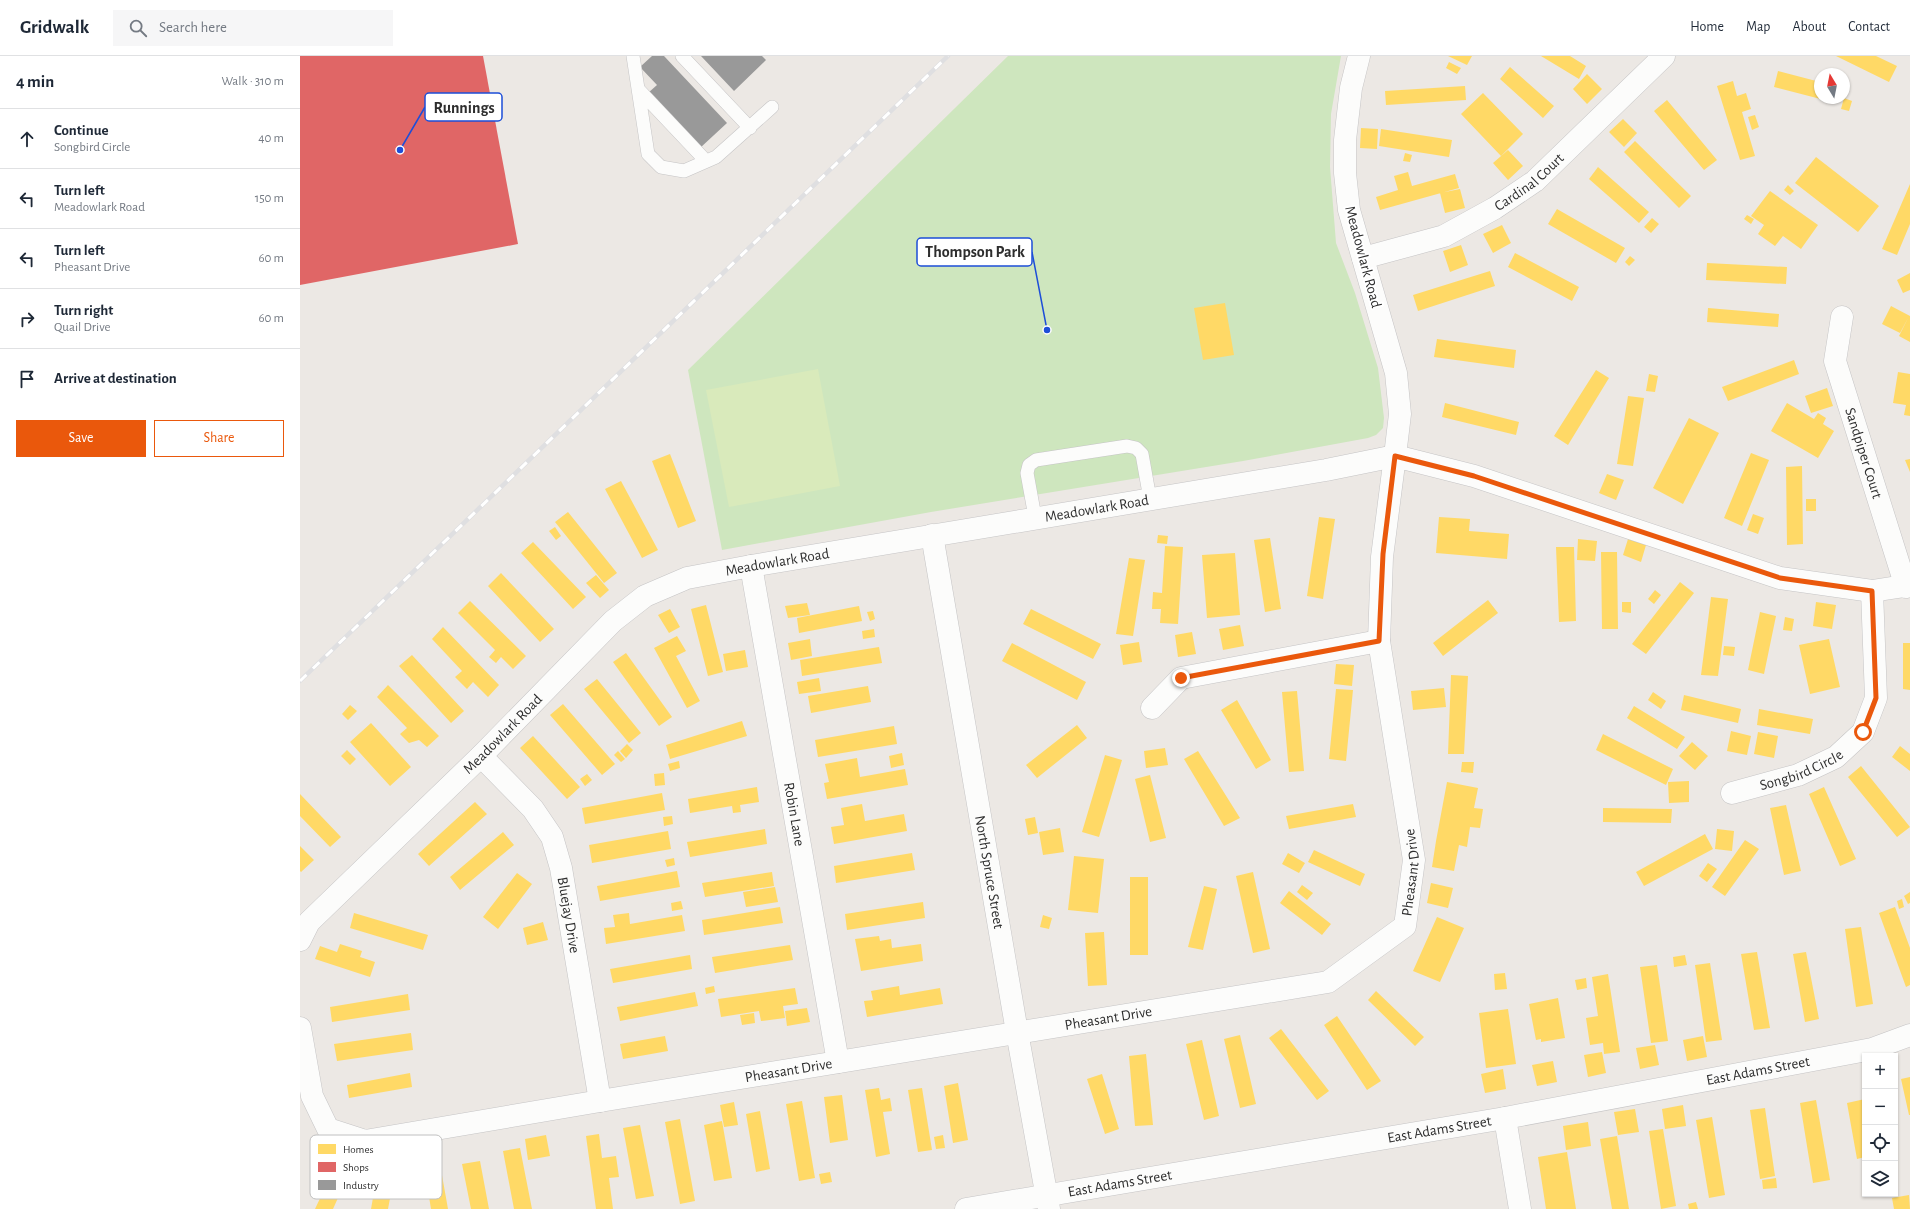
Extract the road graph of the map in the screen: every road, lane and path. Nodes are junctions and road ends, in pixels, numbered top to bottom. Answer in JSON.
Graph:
{"nodes":[{"id":1,"x":633,"y":56,"type":"edge"},
{"id":2,"x":682,"y":56,"type":"edge"},
{"id":3,"x":1359,"y":56,"type":"edge"},
{"id":4,"x":1664,"y":56,"type":"edge"},
{"id":5,"x":639,"y":90,"type":"junction"},
{"id":6,"x":772,"y":107,"type":"dead end"},
{"id":7,"x":750,"y":128,"type":"junction"},
{"id":8,"x":706,"y":161,"type":"junction"},
{"id":9,"x":1363,"y":258,"type":"junction"},
{"id":10,"x":1842,"y":317,"type":"dead end"},
{"id":11,"x":1395,"y":456,"type":"junction"},
{"id":12,"x":1150,"y":499,"type":"junction"},
{"id":13,"x":1035,"y":518,"type":"junction"},
{"id":14,"x":932,"y":534,"type":"junction"},
{"id":15,"x":751,"y":566,"type":"junction"},
{"id":16,"x":1908,"y":586,"type":"edge"},
{"id":17,"x":1872,"y":591,"type":"junction"},
{"id":18,"x":1379,"y":641,"type":"junction"},
{"id":19,"x":1152,"y":708,"type":"dead end"},
{"id":20,"x":481,"y":756,"type":"junction"},
{"id":21,"x":1732,"y":793,"type":"dead end"},
{"id":22,"x":300,"y":940,"type":"edge"},
{"id":23,"x":300,"y":1028,"type":"edge"},
{"id":24,"x":1017,"y":1032,"type":"junction"},
{"id":25,"x":1910,"y":1035,"type":"edge"},
{"id":26,"x":838,"y":1062,"type":"junction"},
{"id":27,"x":600,"y":1100,"type":"junction"},
{"id":28,"x":1505,"y":1118,"type":"junction"},
{"id":29,"x":346,"y":1135,"type":"edge"},
{"id":30,"x":399,"y":1135,"type":"edge"},
{"id":31,"x":1048,"y":1202,"type":"edge"},
{"id":32,"x":966,"y":1209,"type":"edge"},
{"id":33,"x":1520,"y":1209,"type":"edge"}],
"edges":[{"from":1,"to":5,"type":"lane"},
{"from":2,"to":7,"type":"lane"},
{"from":3,"to":9,"type":"street","name":"Meadowlark Road"},
{"from":4,"to":9,"type":"street","name":"Cardinal Court"},
{"from":5,"to":8,"type":"lane"},
{"from":5,"to":8,"type":"lane"},
{"from":6,"to":7,"type":"lane"},
{"from":7,"to":8,"type":"lane"},
{"from":9,"to":11,"type":"street","name":"Meadowlark Road"},
{"from":10,"to":16,"type":"street","name":"Sandpiper Court"},
{"from":11,"to":12,"type":"street","name":"Meadowlark Road"},
{"from":11,"to":17,"type":"street","name":"Meadowlark Road"},
{"from":11,"to":18,"type":"street","name":"Pheasant Drive"},
{"from":12,"to":13,"type":"street","name":"Meadowlark Road"},
{"from":12,"to":13,"type":"lane"},
{"from":13,"to":14,"type":"street","name":"Meadowlark Road"},
{"from":14,"to":15,"type":"street","name":"Meadowlark Road"},
{"from":14,"to":24,"type":"street","name":"North Spruce Street"},
{"from":15,"to":20,"type":"street","name":"Meadowlark Road"},
{"from":15,"to":26,"type":"street","name":"Robin Lane"},
{"from":16,"to":17,"type":"street","name":"Meadowlark Road"},
{"from":17,"to":21,"type":"street","name":"Songbird Circle"},
{"from":18,"to":19,"type":"street"},
{"from":18,"to":24,"type":"street","name":"Pheasant Drive"},
{"from":20,"to":22,"type":"street","name":"Meadowlark Road"},
{"from":20,"to":27,"type":"street","name":"Bluejay Drive"},
{"from":23,"to":29,"type":"street","name":"Pheasant Drive"},
{"from":24,"to":26,"type":"street","name":"Pheasant Drive"},
{"from":24,"to":31,"type":"street","name":"North Spruce Street"},
{"from":25,"to":28,"type":"street","name":"East Adams Street"},
{"from":26,"to":27,"type":"street","name":"Pheasant Drive"},
{"from":27,"to":30,"type":"street","name":"Pheasant Drive"},
{"from":28,"to":31,"type":"street","name":"East Adams Street"},
{"from":28,"to":33,"type":"street"},
{"from":31,"to":32,"type":"street","name":"East Adams Street"}]}
